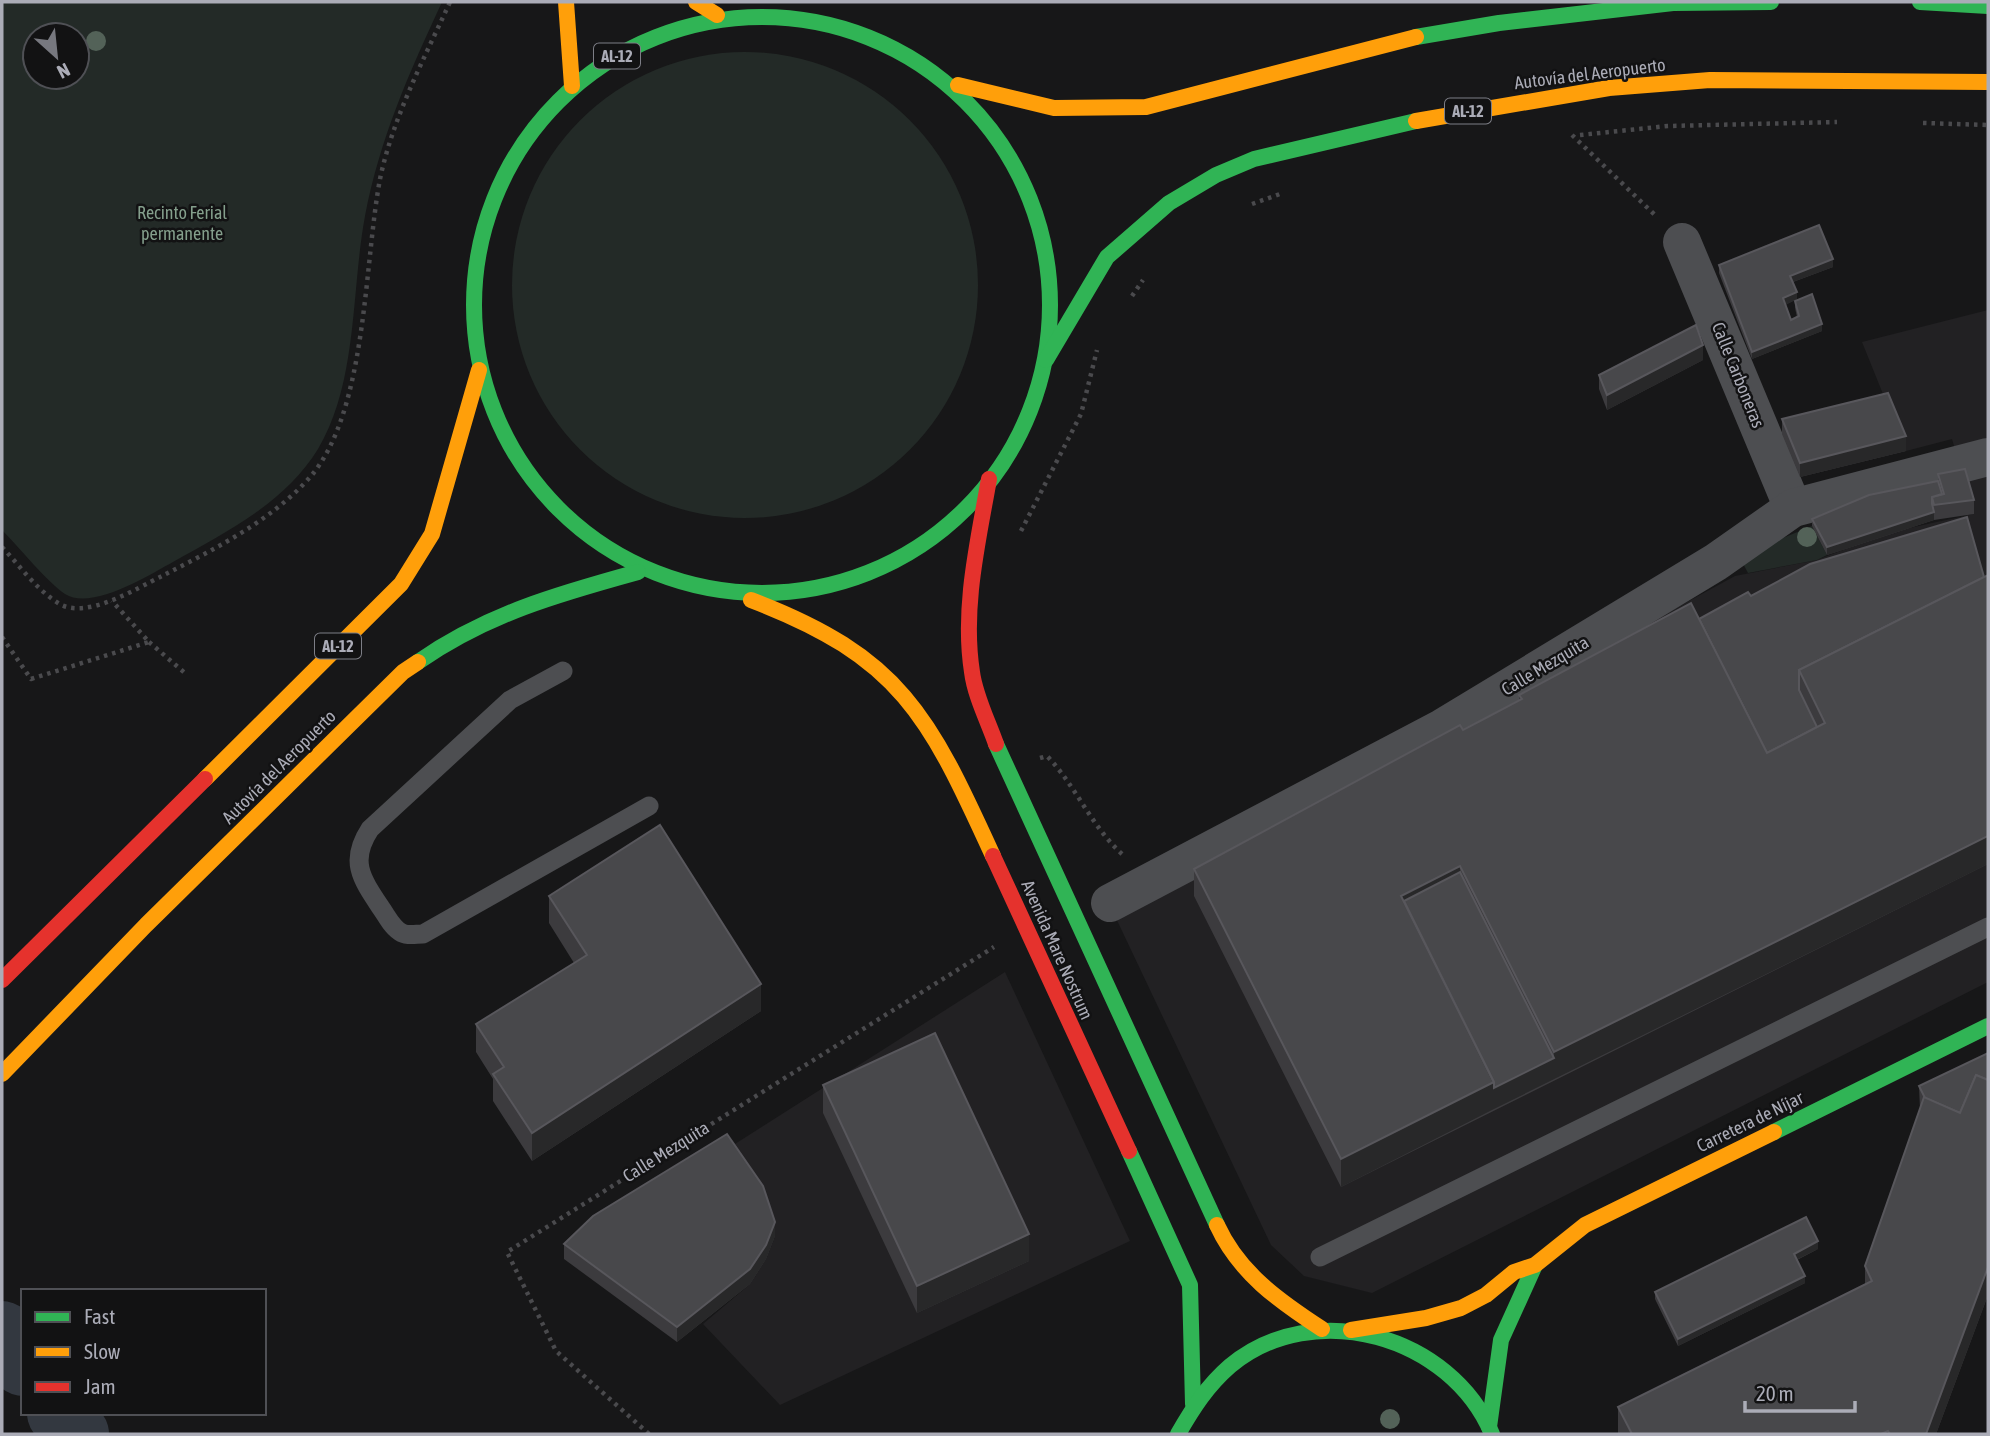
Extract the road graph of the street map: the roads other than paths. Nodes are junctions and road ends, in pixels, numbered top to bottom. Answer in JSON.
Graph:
{"nodes":[{"id":1,"x":566,"y":2,"type":"edge"},
{"id":2,"x":696,"y":2,"type":"edge"},
{"id":3,"x":1771,"y":2,"type":"edge"},
{"id":4,"x":1920,"y":2,"type":"edge"},
{"id":5,"x":1988,"y":6,"type":"edge"},
{"id":6,"x":717,"y":15,"type":"junction"},
{"id":7,"x":1988,"y":82,"type":"edge"},
{"id":8,"x":958,"y":85,"type":"junction"},
{"id":9,"x":572,"y":86,"type":"junction"},
{"id":10,"x":1682,"y":242,"type":"road end"},
{"id":11,"x":1043,"y":364,"type":"junction"},
{"id":12,"x":478,"y":370,"type":"junction"},
{"id":13,"x":1988,"y":457,"type":"edge"},
{"id":14,"x":989,"y":479,"type":"junction"},
{"id":15,"x":1793,"y":508,"type":"junction"},
{"id":16,"x":638,"y":572,"type":"junction"},
{"id":17,"x":751,"y":600,"type":"junction"},
{"id":18,"x":562,"y":671,"type":"dead end"},
{"id":19,"x":649,"y":806,"type":"dead end"},
{"id":20,"x":1110,"y":903,"type":"dead end"},
{"id":21,"x":1988,"y":928,"type":"edge"},
{"id":22,"x":2,"y":980,"type":"edge"},
{"id":23,"x":1988,"y":1026,"type":"edge"},
{"id":24,"x":2,"y":1074,"type":"edge"},
{"id":25,"x":1320,"y":1257,"type":"dead end"},
{"id":26,"x":1535,"y":1265,"type":"junction"},
{"id":27,"x":1322,"y":1329,"type":"junction"},
{"id":28,"x":1351,"y":1330,"type":"junction"},
{"id":29,"x":1189,"y":1410,"type":"junction"},
{"id":30,"x":1171,"y":1431,"type":"edge"},
{"id":31,"x":1490,"y":1431,"type":"edge"}],
"edges":[{"from":1,"to":9,"type":"main road"},
{"from":2,"to":6,"type":"main road"},
{"from":3,"to":8,"type":"main road","number":"AL-12"},
{"from":4,"to":5,"type":"main road"},
{"from":6,"to":8,"type":"main road","number":"AL-12"},
{"from":6,"to":9,"type":"main road","number":"AL-12"},
{"from":7,"to":11,"type":"main road","name":"Autovía del Aeropuerto","number":"AL-12"},
{"from":8,"to":11,"type":"main road","number":"AL-12"},
{"from":9,"to":12,"type":"main road","number":"AL-12"},
{"from":10,"to":15,"type":"street","name":"Calle Carboneras"},
{"from":11,"to":14,"type":"main road","number":"AL-12"},
{"from":12,"to":16,"type":"main road","number":"AL-12"},
{"from":12,"to":22,"type":"main road","number":"AL-12"},
{"from":13,"to":15,"type":"street","name":"Calle Mezquita"},
{"from":14,"to":17,"type":"main road","number":"AL-12"},
{"from":14,"to":27,"type":"main road","name":"Avenida Mare Nostrum"},
{"from":15,"to":20,"type":"street","name":"Calle Mezquita"},
{"from":16,"to":17,"type":"main road","number":"AL-12"},
{"from":16,"to":24,"type":"main road","name":"Autovía del Aeropuerto"},
{"from":17,"to":29,"type":"main road","name":"Avenida Mare Nostrum"},
{"from":18,"to":19,"type":"lane"},
{"from":21,"to":25,"type":"lane"},
{"from":23,"to":26,"type":"main road","name":"Carretera de Níjar"},
{"from":26,"to":28,"type":"main road","name":"Carretera de Níjar"},
{"from":26,"to":31,"type":"main road","name":"Carretera de Níjar"},
{"from":27,"to":28,"type":"main road"},
{"from":27,"to":29,"type":"main road"},
{"from":28,"to":31,"type":"main road"},
{"from":29,"to":30,"type":"main road"}]}
